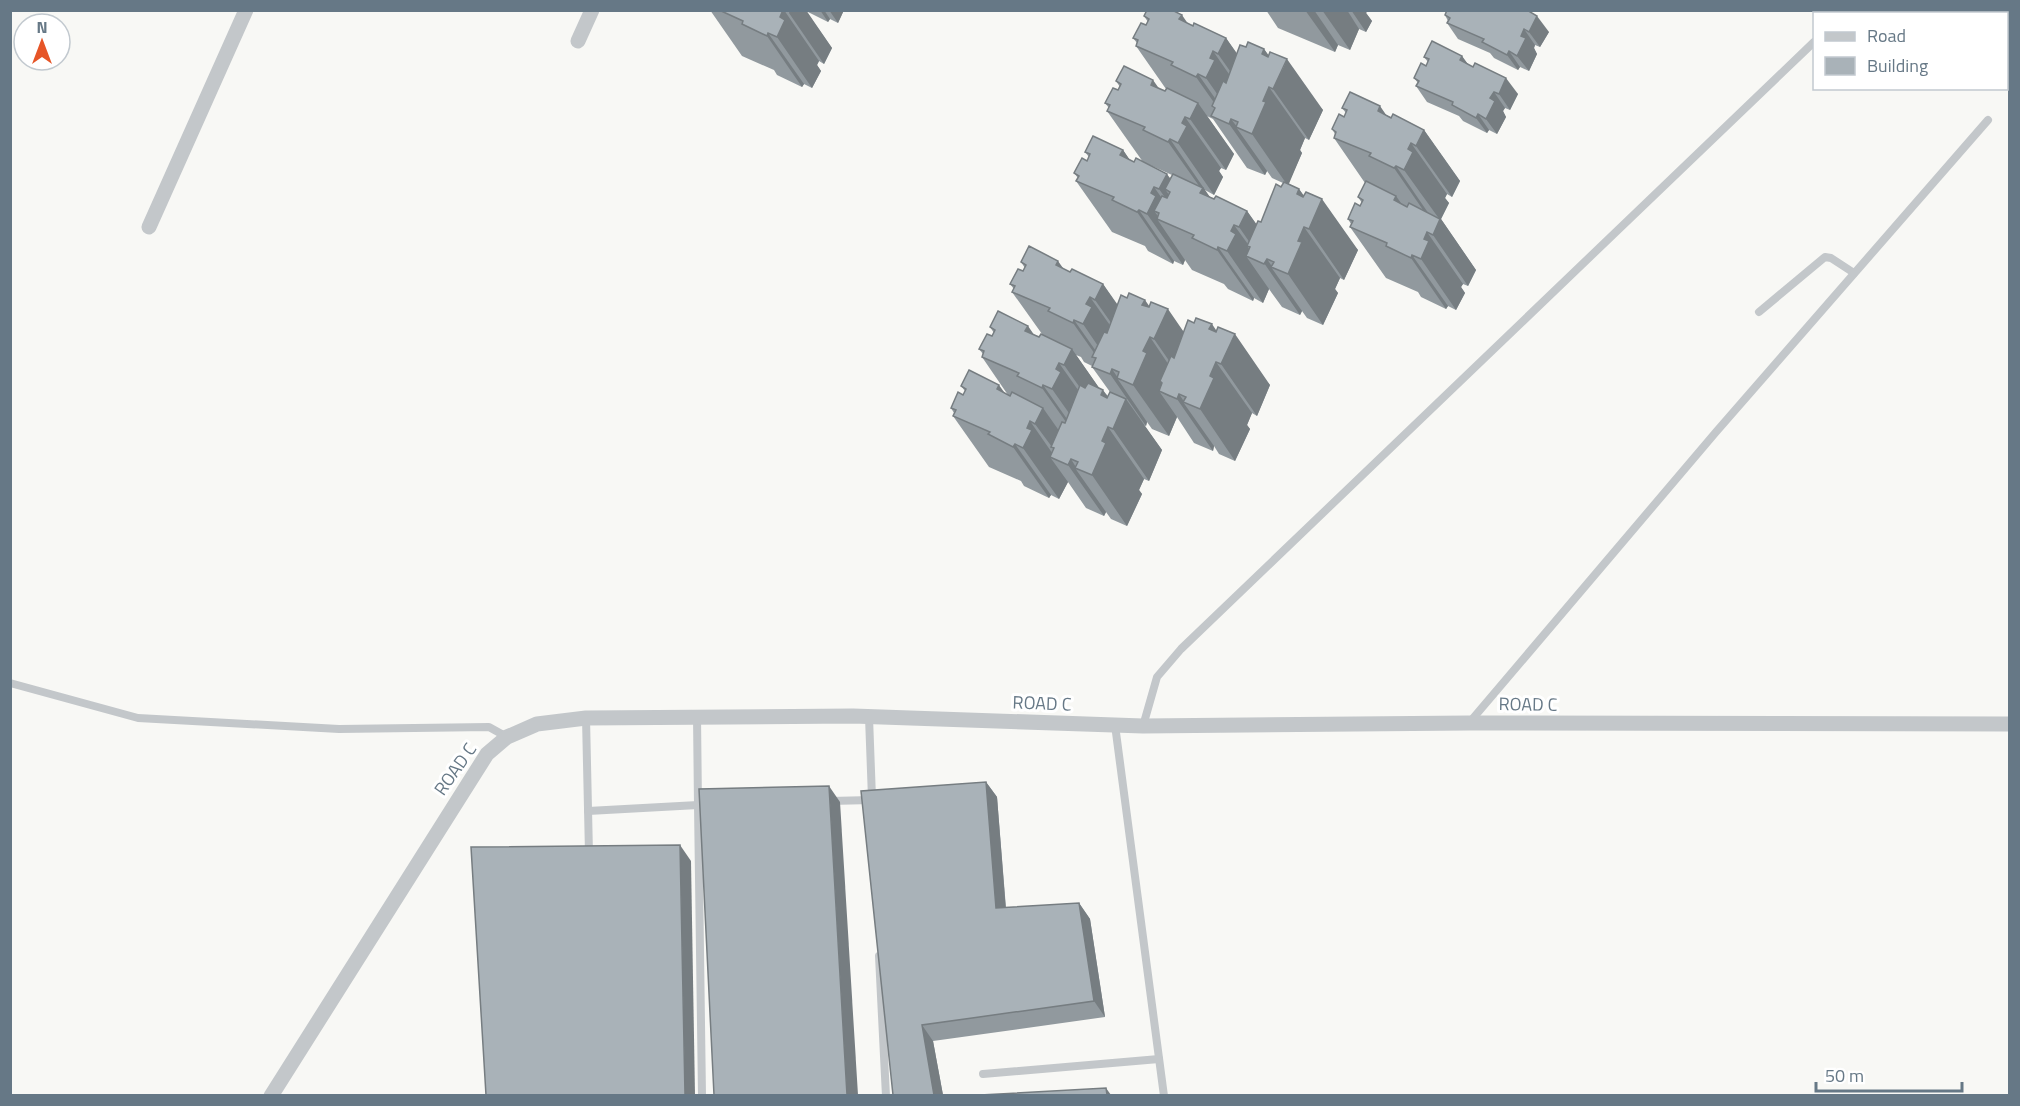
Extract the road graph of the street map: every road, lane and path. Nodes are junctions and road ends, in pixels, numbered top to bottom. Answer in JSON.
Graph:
{"nodes":[{"id":1,"x":246,"y":10,"type":"edge"},
{"id":2,"x":592,"y":10,"type":"edge"},
{"id":3,"x":578,"y":41,"type":"dead end"},
{"id":4,"x":1813,"y":44,"type":"edge"},
{"id":5,"x":1988,"y":120,"type":"dead end"},
{"id":6,"x":149,"y":227,"type":"dead end"},
{"id":7,"x":1854,"y":273,"type":"junction"},
{"id":8,"x":1759,"y":312,"type":"dead end"},
{"id":9,"x":10,"y":683,"type":"edge"},
{"id":10,"x":697,"y":716,"type":"junction"},
{"id":11,"x":869,"y":717,"type":"junction"},
{"id":12,"x":586,"y":718,"type":"junction"},
{"id":13,"x":1469,"y":723,"type":"junction"},
{"id":14,"x":2010,"y":724,"type":"edge"},
{"id":15,"x":1116,"y":725,"type":"junction"},
{"id":16,"x":1143,"y":726,"type":"junction"},
{"id":17,"x":507,"y":737,"type":"junction"},
{"id":18,"x":872,"y":800,"type":"junction"},
{"id":19,"x":825,"y":801,"type":"edge"},
{"id":20,"x":721,"y":804,"type":"edge"},
{"id":21,"x":698,"y":805,"type":"junction"},
{"id":22,"x":588,"y":811,"type":"junction"},
{"id":23,"x":872,"y":812,"type":"edge"},
{"id":24,"x":589,"y":858,"type":"edge"},
{"id":25,"x":878,"y":942,"type":"edge"},
{"id":26,"x":1158,"y":1059,"type":"junction"},
{"id":27,"x":982,"y":1074,"type":"dead end"},
{"id":28,"x":271,"y":1095,"type":"edge"},
{"id":29,"x":702,"y":1095,"type":"edge"},
{"id":30,"x":886,"y":1095,"type":"edge"},
{"id":31,"x":1164,"y":1095,"type":"edge"}],
"edges":[{"from":1,"to":6,"type":"street"},
{"from":2,"to":3,"type":"street"},
{"from":4,"to":16,"type":"lane"},
{"from":5,"to":7,"type":"lane"},
{"from":7,"to":8,"type":"lane"},
{"from":7,"to":13,"type":"lane"},
{"from":9,"to":17,"type":"lane"},
{"from":10,"to":11,"type":"street","name":"ROAD C"},
{"from":10,"to":12,"type":"street","name":"ROAD C"},
{"from":10,"to":21,"type":"lane"},
{"from":11,"to":15,"type":"street","name":"ROAD C"},
{"from":11,"to":18,"type":"lane"},
{"from":12,"to":17,"type":"street","name":"ROAD C"},
{"from":12,"to":22,"type":"lane"},
{"from":13,"to":14,"type":"street","name":"ROAD C"},
{"from":13,"to":16,"type":"street","name":"ROAD C"},
{"from":15,"to":16,"type":"street","name":"ROAD C"},
{"from":15,"to":26,"type":"lane"},
{"from":17,"to":28,"type":"street","name":"ROAD C"},
{"from":18,"to":19,"type":"lane"},
{"from":18,"to":23,"type":"lane"},
{"from":20,"to":21,"type":"lane"},
{"from":21,"to":22,"type":"lane"},
{"from":21,"to":29,"type":"lane"},
{"from":22,"to":24,"type":"lane"},
{"from":25,"to":30,"type":"lane"},
{"from":26,"to":27,"type":"lane"},
{"from":26,"to":31,"type":"lane"}]}
